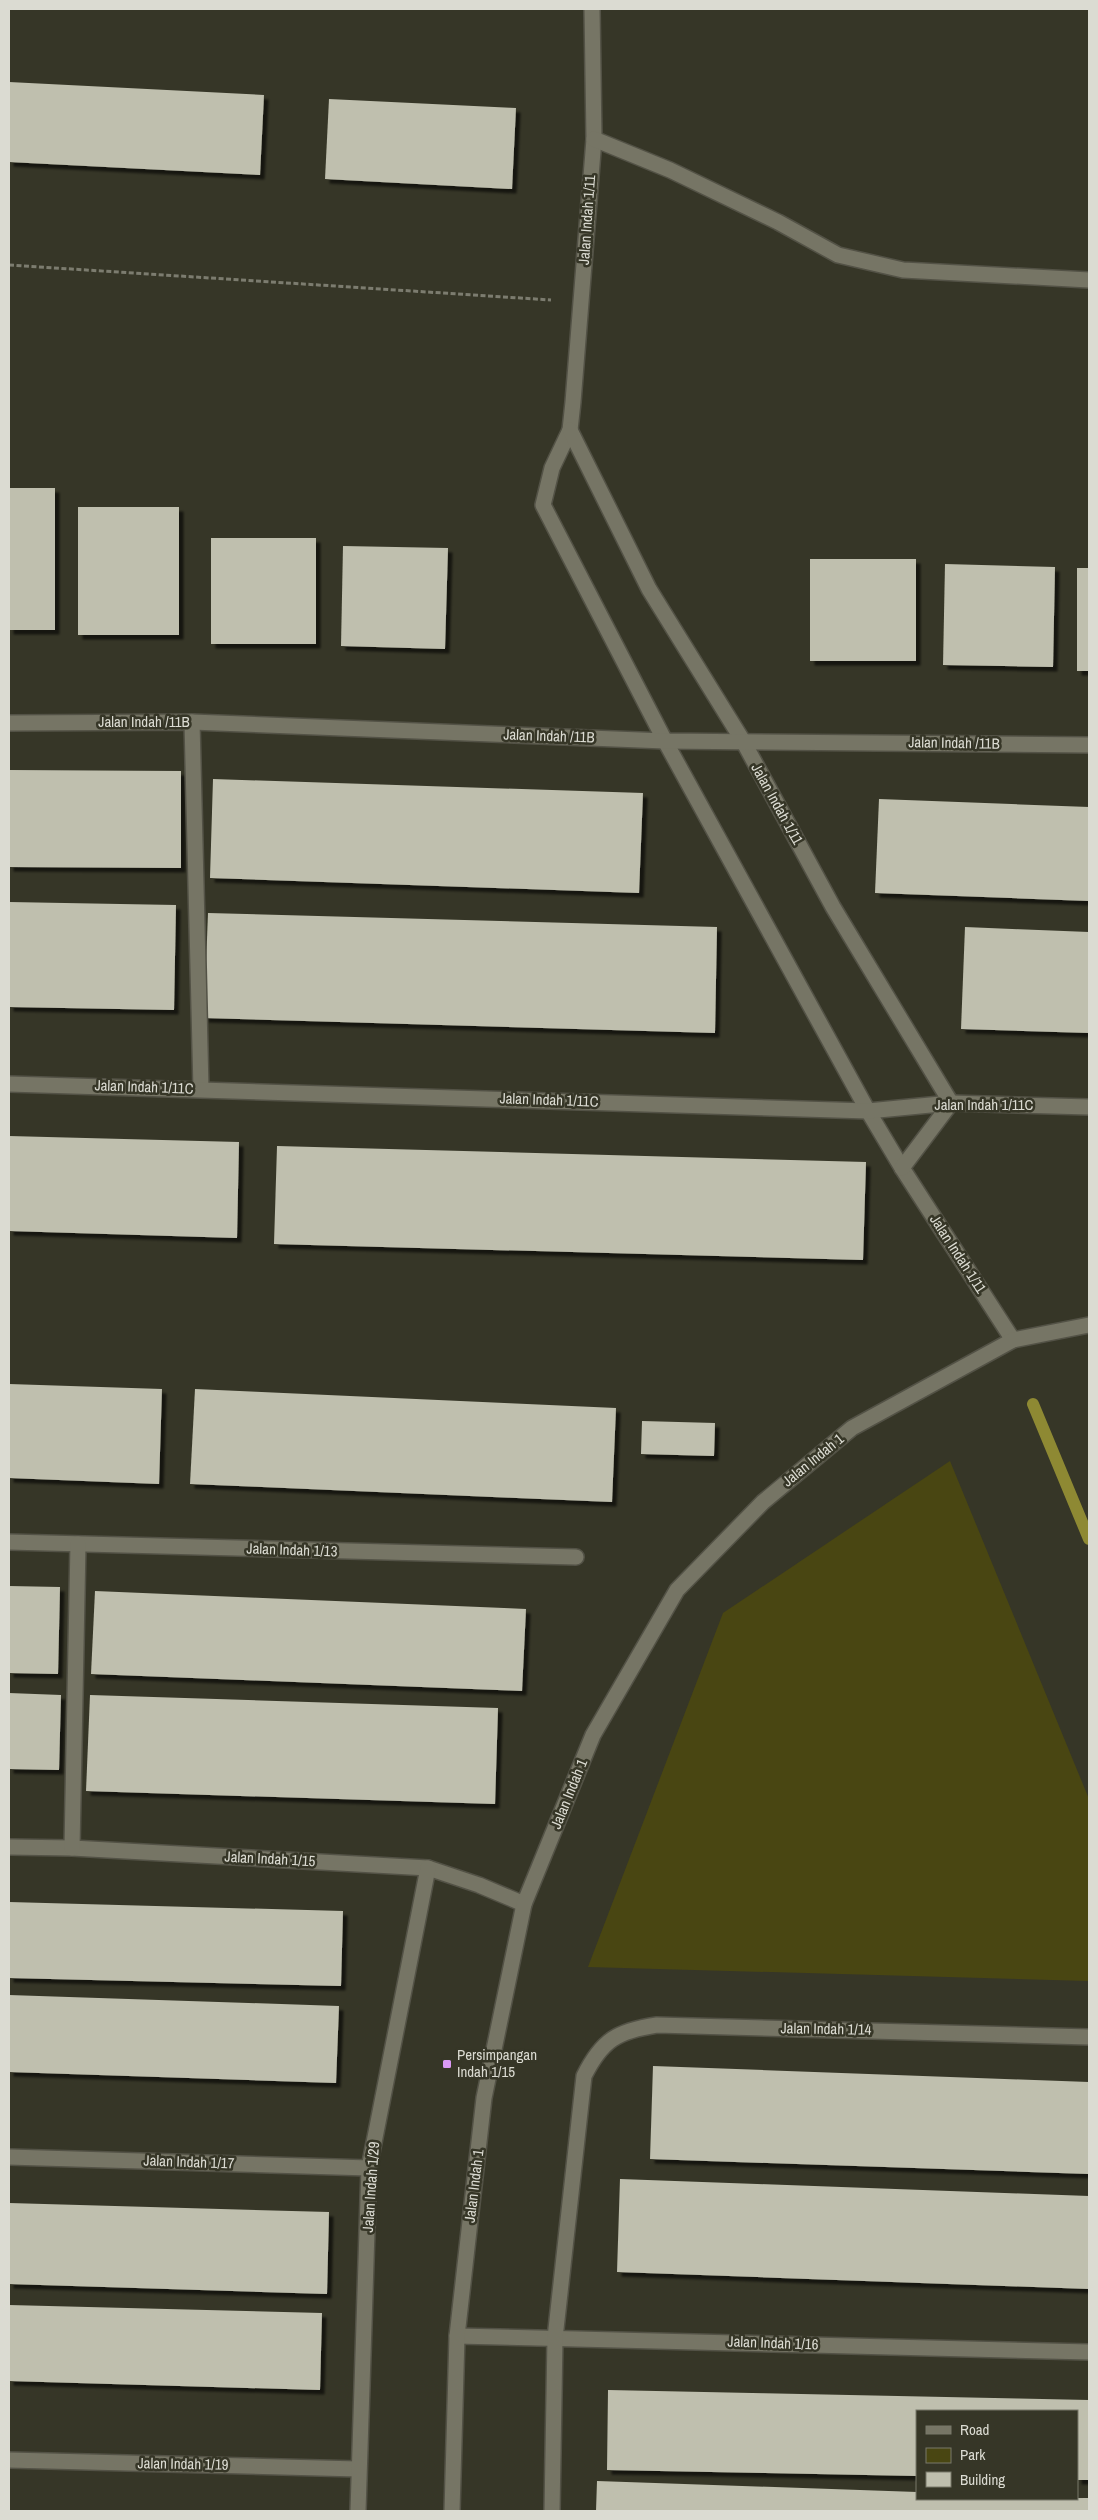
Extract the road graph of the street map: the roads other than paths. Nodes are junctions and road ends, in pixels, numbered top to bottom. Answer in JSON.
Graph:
{"nodes":[{"id":1,"x":592,"y":9,"type":"edge"},
{"id":2,"x":594,"y":139,"type":"junction"},
{"id":3,"x":1089,"y":280,"type":"edge"},
{"id":4,"x":570,"y":430,"type":"junction"},
{"id":5,"x":9,"y":722,"type":"edge"},
{"id":6,"x":192,"y":722,"type":"junction"},
{"id":7,"x":665,"y":741,"type":"junction"},
{"id":8,"x":743,"y":741,"type":"junction"},
{"id":9,"x":1089,"y":744,"type":"edge"},
{"id":10,"x":9,"y":1084,"type":"edge"},
{"id":11,"x":201,"y":1089,"type":"junction"},
{"id":12,"x":951,"y":1103,"type":"junction"},
{"id":13,"x":1089,"y":1107,"type":"edge"},
{"id":14,"x":868,"y":1111,"type":"junction"},
{"id":15,"x":902,"y":1168,"type":"junction"},
{"id":16,"x":1089,"y":1325,"type":"edge"},
{"id":17,"x":1013,"y":1340,"type":"junction"},
{"id":18,"x":9,"y":1542,"type":"edge"},
{"id":19,"x":78,"y":1544,"type":"junction"},
{"id":20,"x":576,"y":1557,"type":"dead end"},
{"id":21,"x":9,"y":1847,"type":"edge"},
{"id":22,"x":72,"y":1848,"type":"junction"},
{"id":23,"x":428,"y":1868,"type":"junction"},
{"id":24,"x":524,"y":1904,"type":"junction"},
{"id":25,"x":1089,"y":2037,"type":"edge"},
{"id":26,"x":9,"y":2157,"type":"edge"},
{"id":27,"x":369,"y":2168,"type":"junction"},
{"id":28,"x":457,"y":2336,"type":"junction"},
{"id":29,"x":555,"y":2338,"type":"junction"},
{"id":30,"x":1089,"y":2352,"type":"edge"},
{"id":31,"x":9,"y":2460,"type":"edge"},
{"id":32,"x":358,"y":2469,"type":"junction"},
{"id":33,"x":358,"y":2511,"type":"edge"},
{"id":34,"x":452,"y":2511,"type":"edge"},
{"id":35,"x":552,"y":2511,"type":"edge"}],
"edges":[{"from":1,"to":2,"type":"street","name":"Jalan Indah 1/11"},
{"from":2,"to":3,"type":"street"},
{"from":2,"to":4,"type":"street","name":"Jalan Indah 1/11"},
{"from":4,"to":7,"type":"street","name":"Jalan Indah 1/11"},
{"from":4,"to":8,"type":"street","name":"Jalan Indah 1/11"},
{"from":5,"to":6,"type":"street","name":"Jalan Indah /11B"},
{"from":6,"to":7,"type":"street","name":"Jalan Indah /11B"},
{"from":6,"to":11,"type":"street"},
{"from":7,"to":8,"type":"street","name":"Jalan Indah /11B"},
{"from":7,"to":14,"type":"street","name":"Jalan Indah 1/11"},
{"from":8,"to":9,"type":"street","name":"Jalan Indah /11B"},
{"from":8,"to":12,"type":"street","name":"Jalan Indah 1/11"},
{"from":10,"to":11,"type":"street","name":"Jalan Indah 1/11C"},
{"from":11,"to":14,"type":"street","name":"Jalan Indah 1/11C"},
{"from":12,"to":13,"type":"street","name":"Jalan Indah 1/11C"},
{"from":12,"to":14,"type":"street","name":"Jalan Indah 1/11C"},
{"from":12,"to":15,"type":"street"},
{"from":14,"to":15,"type":"street","name":"Jalan Indah 1/11"},
{"from":15,"to":17,"type":"street","name":"Jalan Indah 1/11"},
{"from":16,"to":17,"type":"street","name":"Jalan Indah 1"},
{"from":17,"to":24,"type":"street","name":"Jalan Indah 1"},
{"from":18,"to":19,"type":"street","name":"Jalan Indah 1/13"},
{"from":19,"to":20,"type":"street","name":"Jalan Indah 1/13"},
{"from":19,"to":22,"type":"street"},
{"from":21,"to":22,"type":"street","name":"Jalan Indah 1/15"},
{"from":22,"to":23,"type":"street","name":"Jalan Indah 1/15"},
{"from":23,"to":24,"type":"street","name":"Jalan Indah 1/15"},
{"from":23,"to":27,"type":"street","name":"Jalan Indah 1/29"},
{"from":24,"to":28,"type":"street","name":"Jalan Indah 1"},
{"from":25,"to":29,"type":"street","name":"Jalan Indah 1/14"},
{"from":26,"to":27,"type":"street","name":"Jalan Indah 1/17"},
{"from":27,"to":32,"type":"street","name":"Jalan Indah 1/29"},
{"from":28,"to":29,"type":"street","name":"Jalan Indah 1/16"},
{"from":28,"to":34,"type":"street","name":"Jalan Indah 1"},
{"from":29,"to":30,"type":"street","name":"Jalan Indah 1/16"},
{"from":29,"to":35,"type":"street"},
{"from":31,"to":32,"type":"street","name":"Jalan Indah 1/19"},
{"from":32,"to":33,"type":"street","name":"Jalan Indah 1/29"}]}
